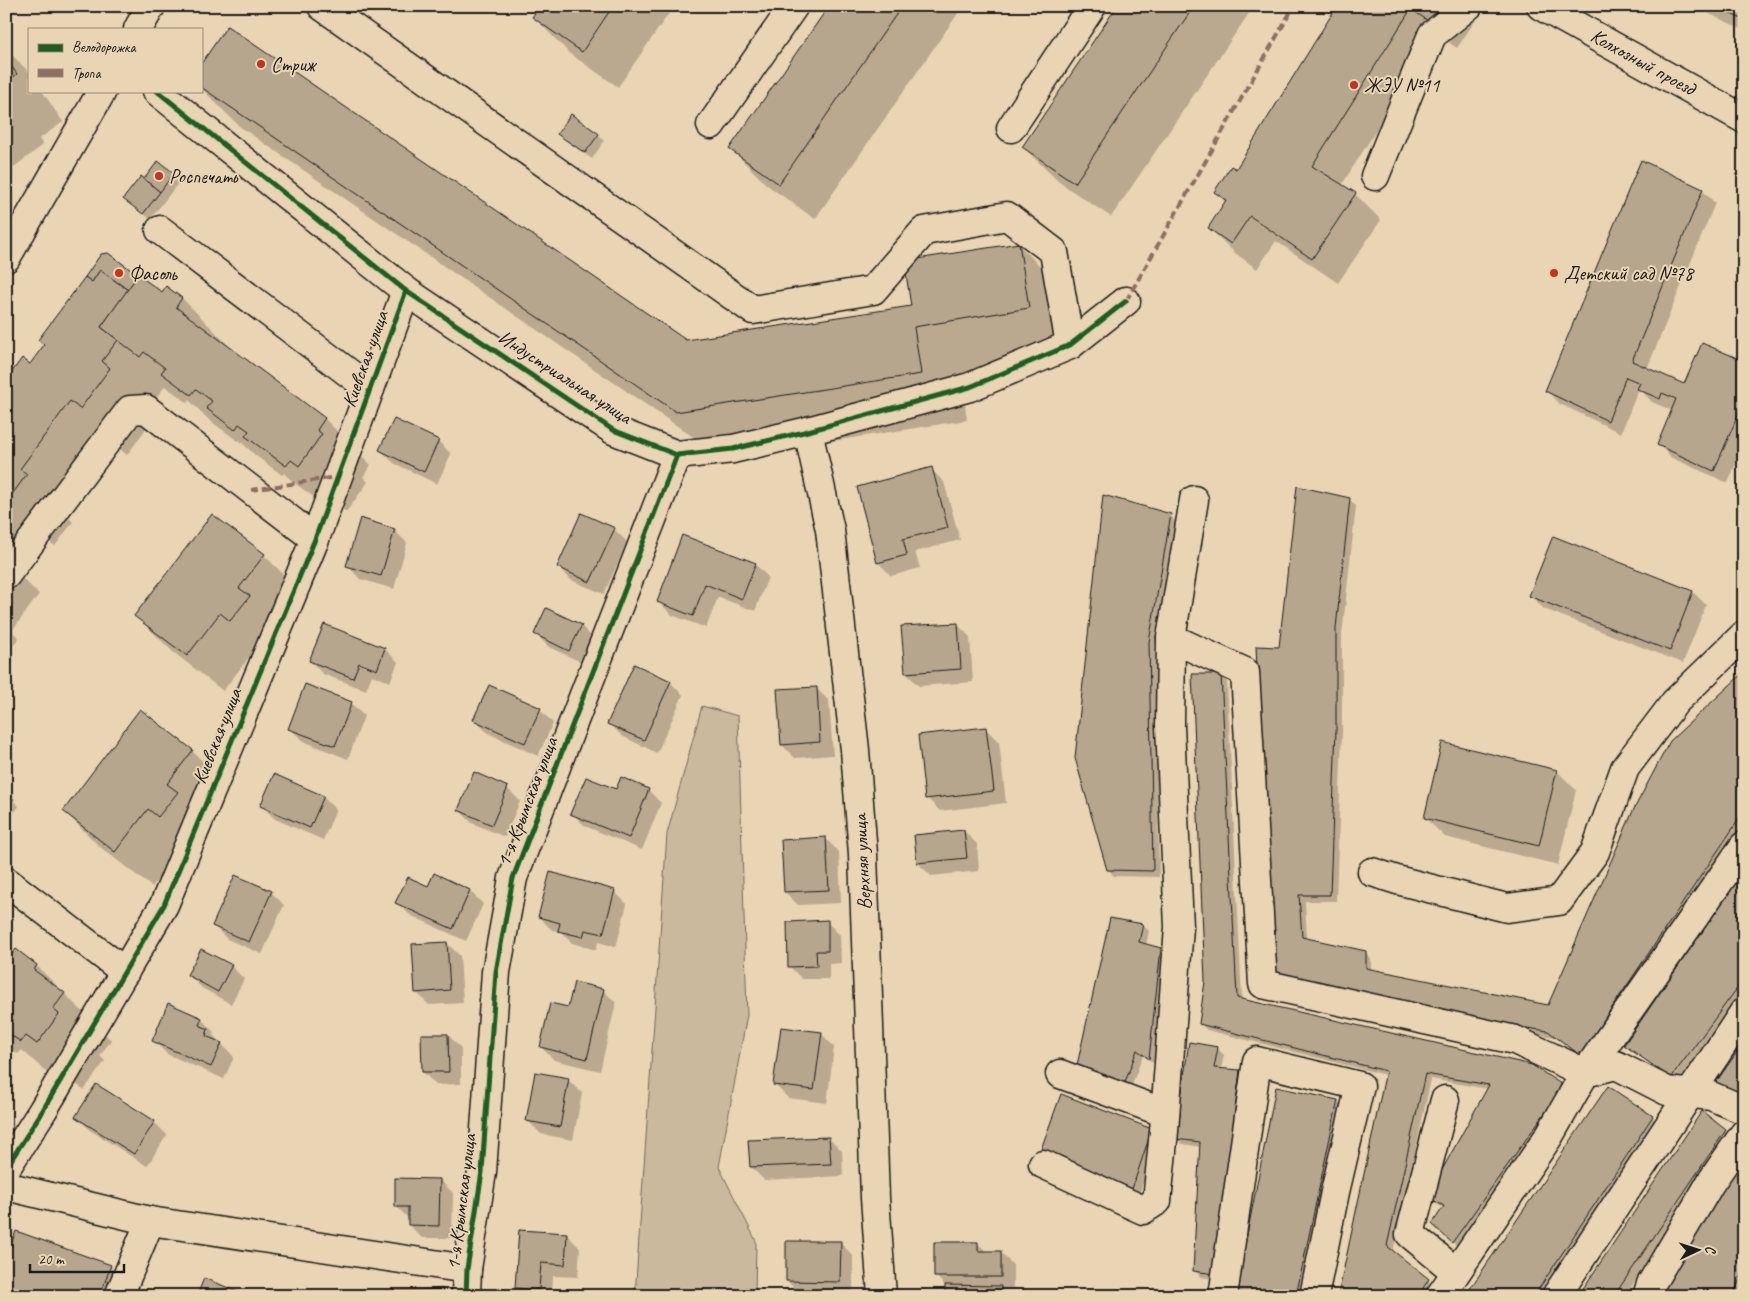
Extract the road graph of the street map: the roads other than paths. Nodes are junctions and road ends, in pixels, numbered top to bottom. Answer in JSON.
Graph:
{"nodes":[{"id":1,"x":322,"y":6,"type":"edge"},
{"id":2,"x":794,"y":6,"type":"edge"},
{"id":3,"x":1092,"y":6,"type":"edge"},
{"id":4,"x":1468,"y":6,"type":"edge"},
{"id":5,"x":1541,"y":6,"type":"edge"},
{"id":6,"x":101,"y":92,"type":"edge"},
{"id":7,"x":158,"y":92,"type":"edge"},
{"id":8,"x":1744,"y":119,"type":"edge"},
{"id":9,"x":711,"y":125,"type":"dead end"},
{"id":10,"x":1011,"y":128,"type":"dead end"},
{"id":11,"x":1375,"y":176,"type":"dead end"},
{"id":12,"x":160,"y":230,"type":"dead end"},
{"id":13,"x":8,"y":251,"type":"edge"},
{"id":14,"x":406,"y":290,"type":"junction"},
{"id":15,"x":1126,"y":301,"type":"dead end"},
{"id":16,"x":1070,"y":345,"type":"junction"},
{"id":17,"x":370,"y":389,"type":"junction"},
{"id":18,"x":808,"y":431,"type":"junction"},
{"id":19,"x":677,"y":455,"type":"junction"},
{"id":20,"x":1194,"y":500,"type":"dead end"},
{"id":21,"x":315,"y":539,"type":"junction"},
{"id":22,"x":6,"y":575,"type":"edge"},
{"id":23,"x":1744,"y":636,"type":"edge"},
{"id":24,"x":1171,"y":638,"type":"junction"},
{"id":25,"x":1744,"y":846,"type":"edge"},
{"id":26,"x":1372,"y":872,"type":"dead end"},
{"id":27,"x":6,"y":881,"type":"edge"},
{"id":28,"x":125,"y":972,"type":"junction"},
{"id":29,"x":1744,"y":1012,"type":"edge"},
{"id":30,"x":1585,"y":1073,"type":"junction"},
{"id":31,"x":1060,"y":1074,"type":"dead end"},
{"id":32,"x":1691,"y":1094,"type":"junction"},
{"id":33,"x":1445,"y":1100,"type":"dead end"},
{"id":34,"x":1744,"y":1110,"type":"edge"},
{"id":35,"x":1165,"y":1113,"type":"junction"},
{"id":36,"x":1744,"y":1134,"type":"edge"},
{"id":37,"x":1043,"y":1164,"type":"dead end"},
{"id":38,"x":6,"y":1168,"type":"edge"},
{"id":39,"x":6,"y":1186,"type":"edge"},
{"id":40,"x":150,"y":1221,"type":"junction"},
{"id":41,"x":1456,"y":1272,"type":"junction"},
{"id":42,"x":466,"y":1282,"type":"edge"},
{"id":43,"x":119,"y":1296,"type":"edge"},
{"id":44,"x":882,"y":1296,"type":"edge"},
{"id":45,"x":1224,"y":1296,"type":"edge"},
{"id":46,"x":1314,"y":1296,"type":"edge"},
{"id":47,"x":1440,"y":1296,"type":"edge"},
{"id":48,"x":1556,"y":1296,"type":"edge"},
{"id":49,"x":1648,"y":1296,"type":"edge"}],
"edges":[{"from":1,"to":16,"type":"street"},
{"from":2,"to":9,"type":"street"},
{"from":3,"to":10,"type":"street"},
{"from":4,"to":11,"type":"street"},
{"from":5,"to":8,"type":"street","name":"Колхозный проезд"},
{"from":6,"to":13,"type":"street"},
{"from":7,"to":14,"type":"street","name":"Индустриальная улица"},
{"from":12,"to":17,"type":"street"},
{"from":14,"to":17,"type":"street","name":"Киевская улица"},
{"from":14,"to":19,"type":"street","name":"Индустриальная улица"},
{"from":15,"to":16,"type":"street","name":"Индустриальная улица"},
{"from":16,"to":18,"type":"street","name":"Индустриальная улица"},
{"from":17,"to":21,"type":"street","name":"Киевская улица"},
{"from":18,"to":19,"type":"street","name":"Индустриальная улица"},
{"from":18,"to":44,"type":"street","name":"Верхняя улица"},
{"from":19,"to":42,"type":"street","name":"1-я Крымская улица"},
{"from":20,"to":24,"type":"street"},
{"from":21,"to":22,"type":"street"},
{"from":21,"to":28,"type":"street","name":"Киевская улица"},
{"from":23,"to":26,"type":"street"},
{"from":24,"to":30,"type":"street"},
{"from":24,"to":35,"type":"street"},
{"from":25,"to":30,"type":"street"},
{"from":27,"to":28,"type":"street"},
{"from":28,"to":38,"type":"street","name":"Киевская улица"},
{"from":29,"to":32,"type":"street"},
{"from":30,"to":32,"type":"street"},
{"from":30,"to":41,"type":"street"},
{"from":31,"to":35,"type":"street"},
{"from":32,"to":34,"type":"street"},
{"from":32,"to":48,"type":"street"},
{"from":33,"to":41,"type":"street"},
{"from":35,"to":37,"type":"street"},
{"from":36,"to":49,"type":"street"},
{"from":39,"to":40,"type":"street"},
{"from":40,"to":42,"type":"street"},
{"from":40,"to":43,"type":"street"},
{"from":41,"to":47,"type":"street"},
{"from":45,"to":46,"type":"street"}]}
